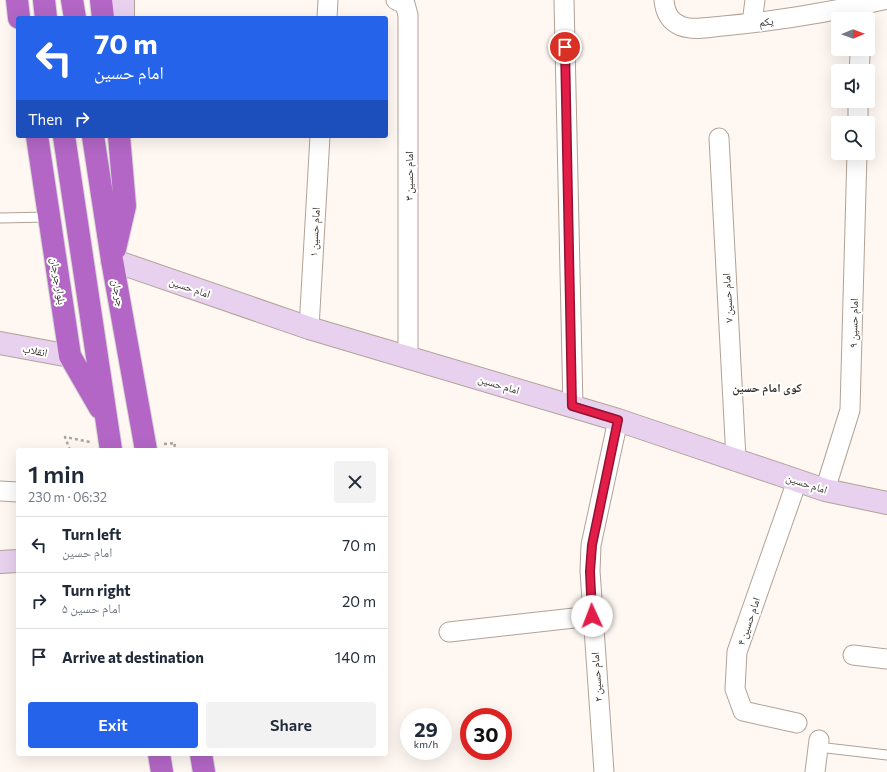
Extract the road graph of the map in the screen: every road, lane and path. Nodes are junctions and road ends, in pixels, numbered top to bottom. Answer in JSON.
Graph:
{"nodes":[{"id":1,"x":17,"y":0,"type":"edge"},
{"id":2,"x":72,"y":0,"type":"edge"},
{"id":3,"x":101,"y":0,"type":"edge"},
{"id":4,"x":123,"y":0,"type":"edge"},
{"id":5,"x":328,"y":0,"type":"edge"},
{"id":6,"x":396,"y":0,"type":"edge"},
{"id":7,"x":564,"y":0,"type":"edge"},
{"id":8,"x":664,"y":0,"type":"edge"},
{"id":9,"x":755,"y":0,"type":"edge"},
{"id":10,"x":883,"y":0,"type":"edge"},
{"id":11,"x":19,"y":16,"type":"edge"},
{"id":12,"x":75,"y":16,"type":"edge"},
{"id":13,"x":103,"y":16,"type":"edge"},
{"id":14,"x":123,"y":16,"type":"edge"},
{"id":15,"x":327,"y":16,"type":"edge"},
{"id":16,"x":752,"y":23,"type":"junction"},
{"id":17,"x":37,"y":138,"type":"edge"},
{"id":18,"x":64,"y":138,"type":"edge"},
{"id":19,"x":93,"y":138,"type":"edge"},
{"id":20,"x":118,"y":138,"type":"edge"},
{"id":21,"x":122,"y":138,"type":"edge"},
{"id":22,"x":320,"y":138,"type":"edge"},
{"id":23,"x":719,"y":138,"type":"dead end"},
{"id":24,"x":121,"y":158,"type":"junction"},
{"id":25,"x":857,"y":160,"type":"edge"},
{"id":26,"x":49,"y":217,"type":"junction"},
{"id":27,"x":0,"y":218,"type":"edge"},
{"id":28,"x":112,"y":260,"type":"junction"},
{"id":29,"x":309,"y":328,"type":"junction"},
{"id":30,"x":0,"y":343,"type":"edge"},
{"id":31,"x":70,"y":356,"type":"junction"},
{"id":32,"x":408,"y":357,"type":"junction"},
{"id":33,"x":572,"y":406,"type":"junction"},
{"id":34,"x":106,"y":417,"type":"junction"},
{"id":35,"x":618,"y":420,"type":"junction"},
{"id":36,"x":175,"y":443,"type":"dead end"},
{"id":37,"x":103,"y":447,"type":"edge"},
{"id":38,"x":69,"y":448,"type":"edge"},
{"id":39,"x":146,"y":448,"type":"edge"},
{"id":40,"x":174,"y":448,"type":"edge"},
{"id":41,"x":736,"y":459,"type":"junction"},
{"id":42,"x":797,"y":480,"type":"junction"},
{"id":43,"x":825,"y":490,"type":"junction"},
{"id":44,"x":0,"y":491,"type":"edge"},
{"id":45,"x":16,"y":492,"type":"edge"},
{"id":46,"x":887,"y":503,"type":"edge"},
{"id":47,"x":16,"y":561,"type":"edge"},
{"id":48,"x":0,"y":562,"type":"edge"},
{"id":49,"x":592,"y":616,"type":"junction"},
{"id":50,"x":449,"y":632,"type":"dead end"},
{"id":51,"x":853,"y":655,"type":"dead end"},
{"id":52,"x":887,"y":659,"type":"edge"},
{"id":53,"x":797,"y":723,"type":"dead end"},
{"id":54,"x":818,"y":743,"type":"joint"},
{"id":55,"x":887,"y":755,"type":"edge"},
{"id":56,"x":159,"y":756,"type":"edge"},
{"id":57,"x":201,"y":756,"type":"edge"},
{"id":58,"x":603,"y":770,"type":"edge"},
{"id":59,"x":162,"y":772,"type":"edge"},
{"id":60,"x":204,"y":772,"type":"edge"},
{"id":61,"x":815,"y":772,"type":"edge"}],
"edges":[{"from":1,"to":11,"type":"highway"},
{"from":2,"to":12,"type":"highway"},
{"from":3,"to":13,"type":"highway"},
{"from":4,"to":14,"type":"street"},
{"from":5,"to":15,"type":"street"},
{"from":6,"to":32,"type":"street","name":"امام حسین ۳"},
{"from":7,"to":33,"type":"street"},
{"from":8,"to":16,"type":"street","name":"یکم"},
{"from":9,"to":16,"type":"street"},
{"from":10,"to":16,"type":"street","name":"یکم"},
{"from":17,"to":26,"type":"highway","name":"بلوار جرجان"},
{"from":18,"to":34,"type":"highway"},
{"from":19,"to":28,"type":"highway","name":"جرجان"},
{"from":20,"to":24,"type":"highway"},
{"from":21,"to":24,"type":"street"},
{"from":22,"to":29,"type":"street","name":"امام حسین ۱"},
{"from":23,"to":41,"type":"street","name":"امام حسین ۷"},
{"from":24,"to":28,"type":"highway"},
{"from":25,"to":43,"type":"street","name":"امام حسین ۹"},
{"from":26,"to":27,"type":"lane"},
{"from":26,"to":31,"type":"highway","name":"بلوار جرجان"},
{"from":28,"to":29,"type":"street","name":"امام حسین"},
{"from":28,"to":39,"type":"highway","name":"جرجان"},
{"from":29,"to":32,"type":"street","name":"امام حسین"},
{"from":30,"to":31,"type":"street","name":"انقلاب"},
{"from":31,"to":34,"type":"highway","name":"بلوار جرجان"},
{"from":32,"to":33,"type":"street","name":"امام حسین"},
{"from":33,"to":35,"type":"street","name":"امام حسین"},
{"from":34,"to":37,"type":"highway"},
{"from":35,"to":41,"type":"street","name":"امام حسین"},
{"from":35,"to":49,"type":"street","name":"امام حسین ۲"},
{"from":36,"to":40,"type":"path"},
{"from":37,"to":38,"type":"path"},
{"from":41,"to":42,"type":"street","name":"امام حسین"},
{"from":42,"to":43,"type":"street","name":"امام حسین"},
{"from":42,"to":53,"type":"street","name":"امام حسین ۴"},
{"from":43,"to":46,"type":"street","name":"امام حسین"},
{"from":44,"to":45,"type":"street"},
{"from":47,"to":48,"type":"street"},
{"from":49,"to":50,"type":"street"},
{"from":49,"to":58,"type":"street","name":"امام حسین ۲"},
{"from":51,"to":52,"type":"street"},
{"from":54,"to":55,"type":"lane"},
{"from":54,"to":61,"type":"street"},
{"from":56,"to":59,"type":"highway"},
{"from":57,"to":60,"type":"highway"}]}
